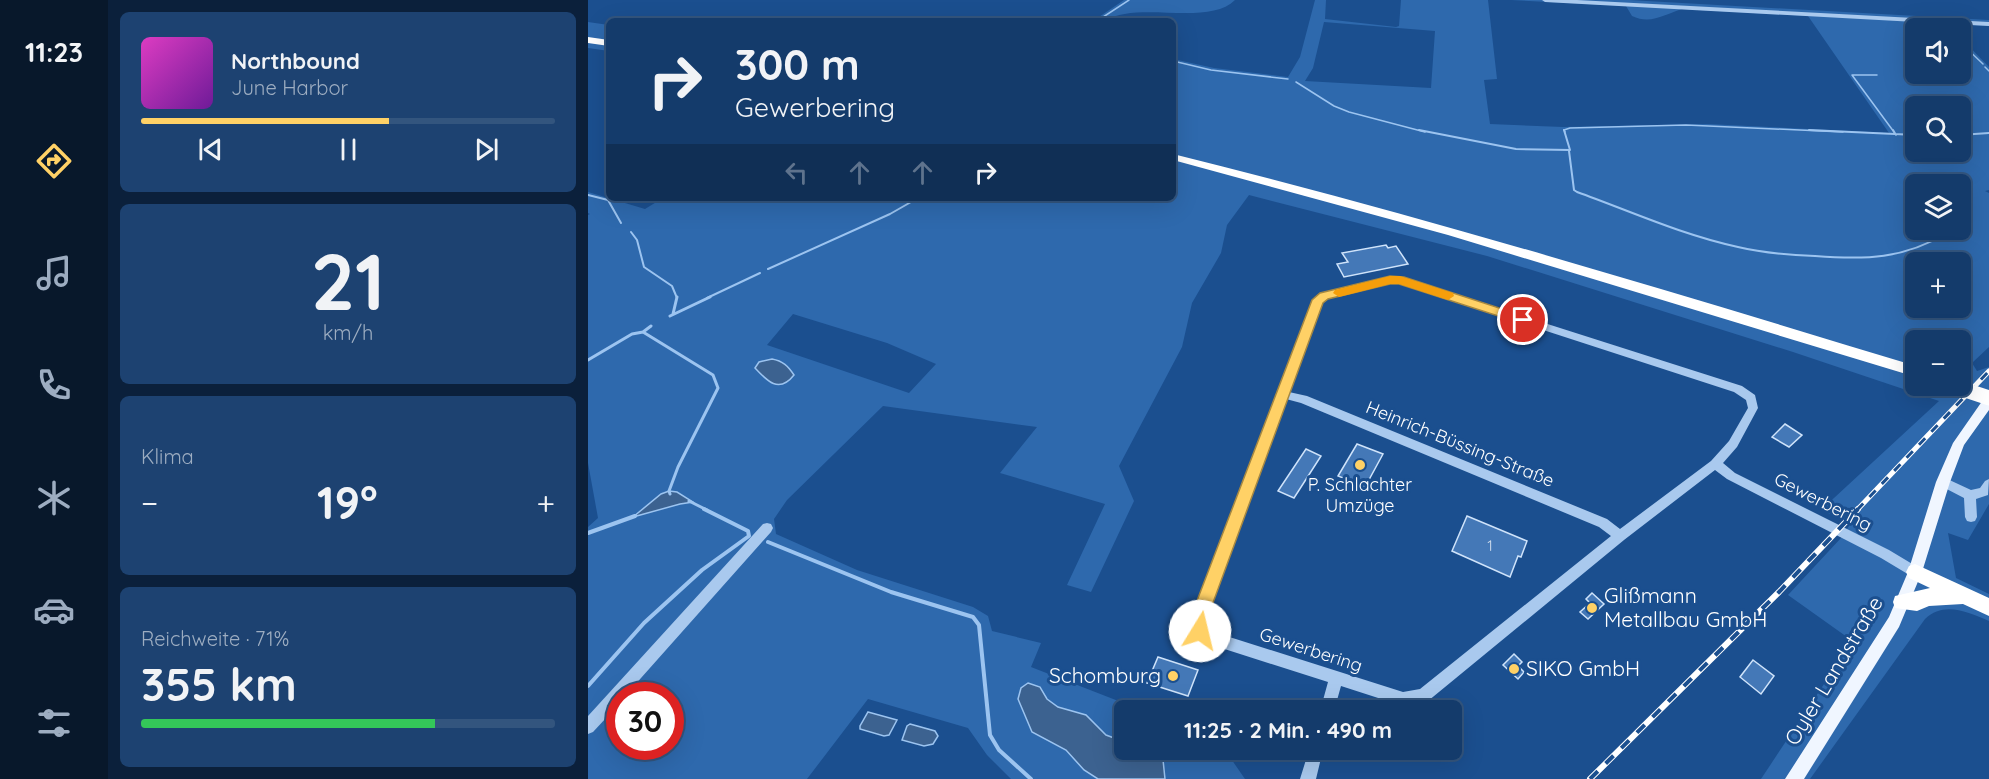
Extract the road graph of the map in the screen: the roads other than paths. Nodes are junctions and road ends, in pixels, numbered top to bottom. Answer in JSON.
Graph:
{"nodes":[{"id":1,"x":1545,"y":0,"type":"edge"},
{"id":2,"x":1989,"y":24,"type":"edge"},
{"id":3,"x":588,"y":37,"type":"edge"},
{"id":4,"x":606,"y":38,"type":"edge"},
{"id":5,"x":606,"y":42,"type":"edge"},
{"id":6,"x":1176,"y":152,"type":"edge"},
{"id":7,"x":1176,"y":158,"type":"edge"},
{"id":8,"x":1905,"y":361,"type":"edge"},
{"id":9,"x":1905,"y":369,"type":"edge"},
{"id":10,"x":1971,"y":381,"type":"edge"},
{"id":11,"x":1989,"y":387,"type":"edge"},
{"id":12,"x":1971,"y":390,"type":"edge"},
{"id":13,"x":1971,"y":392,"type":"edge"},
{"id":14,"x":1282,"y":394,"type":"junction"},
{"id":15,"x":1989,"y":398,"type":"edge"},
{"id":16,"x":1715,"y":464,"type":"junction"},
{"id":17,"x":1943,"y":482,"type":"junction"},
{"id":18,"x":1989,"y":484,"type":"edge"},
{"id":19,"x":1970,"y":495,"type":"junction"},
{"id":20,"x":1971,"y":517,"type":"dead end"},
{"id":21,"x":767,"y":528,"type":"dead end"},
{"id":22,"x":1620,"y":536,"type":"junction"},
{"id":23,"x":1915,"y":572,"type":"junction"},
{"id":24,"x":1968,"y":598,"type":"junction"},
{"id":25,"x":1902,"y":602,"type":"junction"},
{"id":26,"x":1989,"y":607,"type":"edge"},
{"id":27,"x":1336,"y":677,"type":"junction"},
{"id":28,"x":1330,"y":700,"type":"edge"},
{"id":29,"x":588,"y":727,"type":"edge"},
{"id":30,"x":1313,"y":760,"type":"edge"},
{"id":31,"x":1308,"y":779,"type":"edge"},
{"id":32,"x":1794,"y":779,"type":"edge"}],
"edges":[{"from":1,"to":2,"type":"street"},
{"from":3,"to":4,"type":"highway"},
{"from":3,"to":5,"type":"highway"},
{"from":6,"to":8,"type":"highway"},
{"from":7,"to":9,"type":"highway"},
{"from":10,"to":11,"type":"highway"},
{"from":12,"to":15,"type":"highway","bridge":true},
{"from":13,"to":15,"type":"highway","bridge":true},
{"from":14,"to":16,"type":"street","name":"Gewerbering"},
{"from":14,"to":22,"type":"street","name":"Heinrich-Büssing-Straße"},
{"from":14,"to":27,"type":"street","name":"Gewerbering"},
{"from":15,"to":17,"type":"main road","name":"Oyler Landstraße"},
{"from":16,"to":22,"type":"street","name":"Gewerbering"},
{"from":16,"to":23,"type":"street","name":"Gewerbering"},
{"from":17,"to":19,"type":"street"},
{"from":17,"to":23,"type":"main road","name":"Oyler Landstraße"},
{"from":18,"to":19,"type":"street"},
{"from":19,"to":20,"type":"street"},
{"from":21,"to":29,"type":"street"},
{"from":22,"to":27,"type":"street","name":"Gewerbering"},
{"from":23,"to":24,"type":"highway"},
{"from":23,"to":25,"type":"main road","name":"Oyler Landstraße"},
{"from":24,"to":25,"type":"highway"},
{"from":24,"to":26,"type":"highway"},
{"from":25,"to":32,"type":"main road","name":"Oyler Landstraße"},
{"from":27,"to":28,"type":"street"},
{"from":30,"to":31,"type":"street"}]}
